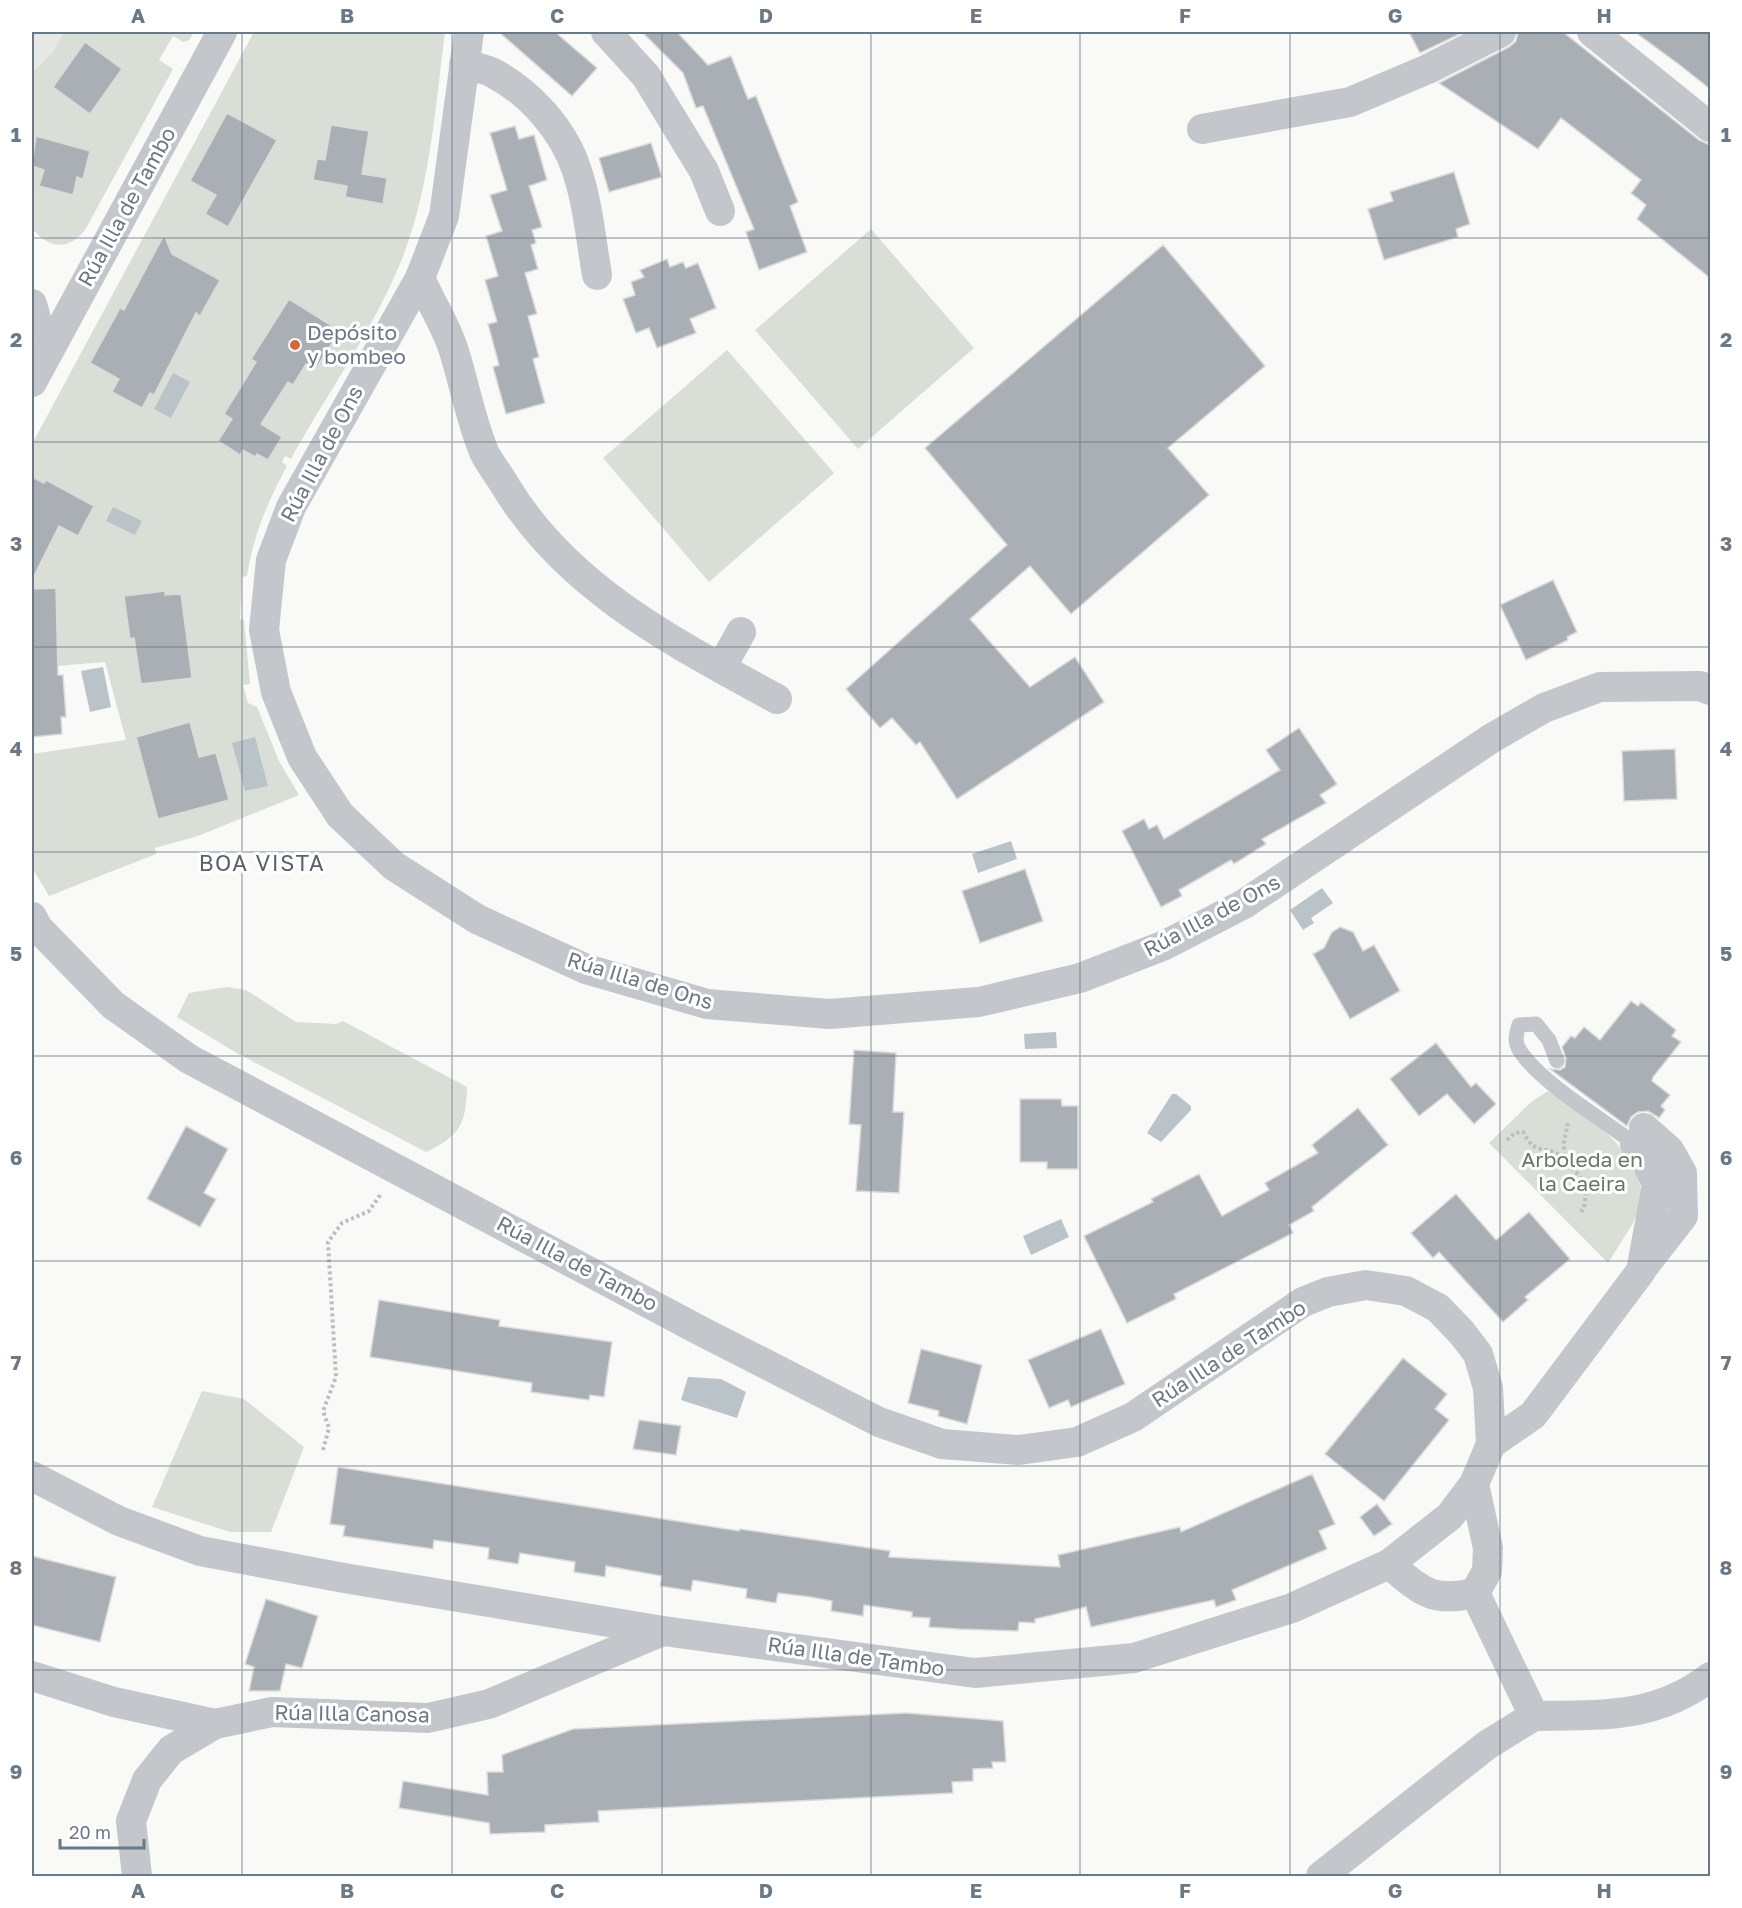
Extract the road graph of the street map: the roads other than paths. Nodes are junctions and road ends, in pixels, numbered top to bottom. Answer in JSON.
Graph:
{"nodes":[{"id":1,"x":222,"y":32,"type":"edge"},
{"id":2,"x":468,"y":32,"type":"edge"},
{"id":3,"x":606,"y":32,"type":"edge"},
{"id":4,"x":1501,"y":32,"type":"edge"},
{"id":5,"x":1592,"y":32,"type":"edge"},
{"id":6,"x":464,"y":66,"type":"junction"},
{"id":7,"x":1710,"y":127,"type":"edge"},
{"id":8,"x":1202,"y":129,"type":"dead end"},
{"id":9,"x":720,"y":211,"type":"dead end"},
{"id":10,"x":597,"y":275,"type":"dead end"},
{"id":11,"x":420,"y":278,"type":"junction"},
{"id":12,"x":32,"y":304,"type":"edge"},
{"id":13,"x":46,"y":355,"type":"junction"},
{"id":14,"x":32,"y":382,"type":"edge"},
{"id":15,"x":741,"y":632,"type":"dead end"},
{"id":16,"x":721,"y":668,"type":"junction"},
{"id":17,"x":1710,"y":690,"type":"edge"},
{"id":18,"x":777,"y":699,"type":"dead end"},
{"id":19,"x":32,"y":917,"type":"edge"},
{"id":20,"x":1557,"y":1061,"type":"dead end"},
{"id":21,"x":1639,"y":1136,"type":"joint"},
{"id":22,"x":1491,"y":1444,"type":"junction"},
{"id":23,"x":32,"y":1476,"type":"edge"},
{"id":24,"x":1474,"y":1484,"type":"junction"},
{"id":25,"x":1389,"y":1564,"type":"junction"},
{"id":26,"x":1475,"y":1593,"type":"junction"},
{"id":27,"x":663,"y":1630,"type":"junction"},
{"id":28,"x":32,"y":1676,"type":"edge"},
{"id":29,"x":1710,"y":1677,"type":"edge"},
{"id":30,"x":1534,"y":1716,"type":"junction"},
{"id":31,"x":215,"y":1724,"type":"junction"},
{"id":32,"x":137,"y":1876,"type":"edge"},
{"id":33,"x":1321,"y":1876,"type":"edge"}],
"edges":[{"from":1,"to":13,"type":"street","name":"Rúa Illa de Tambo"},
{"from":2,"to":6,"type":"street","name":"Rúa Illa de Ons"},
{"from":3,"to":9,"type":"street"},
{"from":4,"to":8,"type":"street"},
{"from":5,"to":7,"type":"street"},
{"from":6,"to":10,"type":"street"},
{"from":6,"to":11,"type":"street","name":"Rúa Illa de Ons"},
{"from":11,"to":16,"type":"street"},
{"from":11,"to":17,"type":"street","name":"Rúa Illa de Ons"},
{"from":12,"to":13,"type":"street"},
{"from":13,"to":14,"type":"street","name":"Rúa Illa de Tambo"},
{"from":15,"to":16,"type":"street"},
{"from":16,"to":18,"type":"street"},
{"from":19,"to":22,"type":"street","name":"Rúa Illa de Tambo"},
{"from":20,"to":21,"type":"lane"},
{"from":21,"to":22,"type":"street"},
{"from":22,"to":24,"type":"street","name":"Rúa Illa de Tambo"},
{"from":23,"to":27,"type":"street","name":"Rúa Illa de Tambo"},
{"from":24,"to":25,"type":"street","name":"Rúa Illa de Tambo"},
{"from":24,"to":26,"type":"street"},
{"from":25,"to":26,"type":"street"},
{"from":25,"to":27,"type":"street","name":"Rúa Illa de Tambo"},
{"from":26,"to":30,"type":"street"},
{"from":27,"to":31,"type":"street","name":"Rúa Illa Canosa"},
{"from":28,"to":31,"type":"street"},
{"from":29,"to":30,"type":"street"},
{"from":30,"to":33,"type":"street"},
{"from":31,"to":32,"type":"street","name":"Rúa Illa Canosa"}]}
